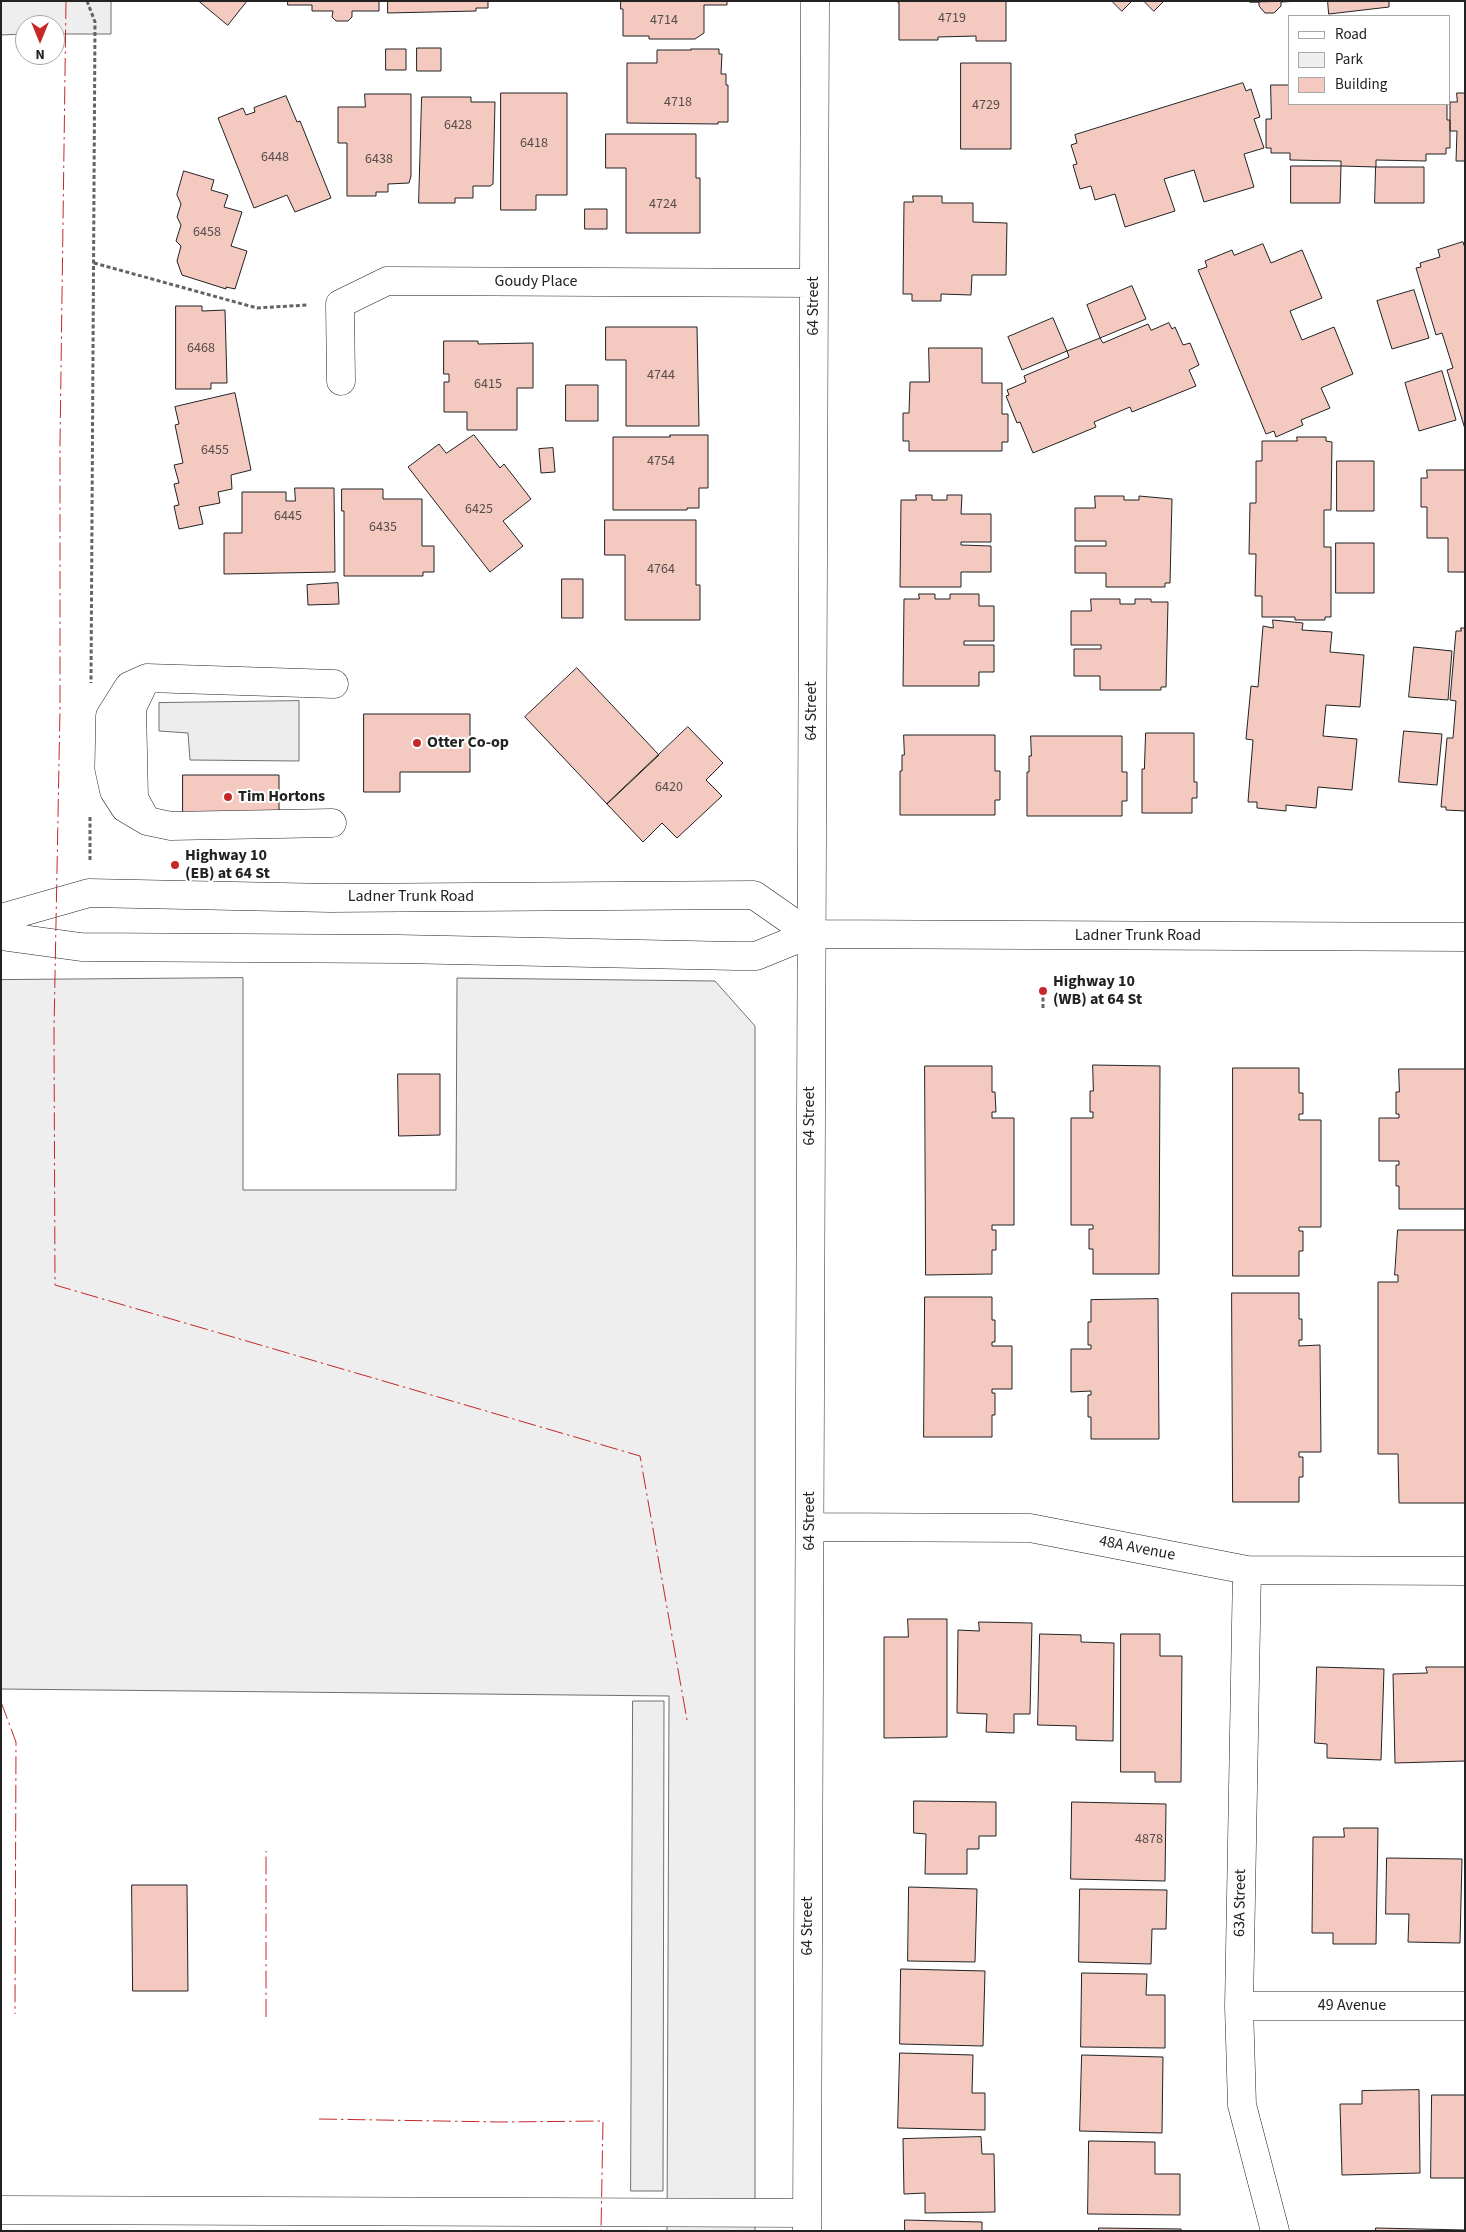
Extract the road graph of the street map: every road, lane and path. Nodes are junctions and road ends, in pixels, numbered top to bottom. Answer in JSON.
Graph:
{"nodes":[{"id":1,"x":87,"y":1,"type":"edge"},
{"id":2,"x":815,"y":1,"type":"edge"},
{"id":3,"x":94,"y":263,"type":"junction"},
{"id":4,"x":814,"y":283,"type":"junction"},
{"id":5,"x":340,"y":304,"type":"junction"},
{"id":6,"x":341,"y":380,"type":"dead end"},
{"id":7,"x":334,"y":684,"type":"dead end"},
{"id":8,"x":91,"y":688,"type":"dead end"},
{"id":9,"x":90,"y":807,"type":"dead end"},
{"id":10,"x":332,"y":823,"type":"dead end"},
{"id":11,"x":90,"y":893,"type":"junction"},
{"id":12,"x":1,"y":918,"type":"edge"},
{"id":13,"x":810,"y":934,"type":"junction"},
{"id":14,"x":1,"y":936,"type":"edge"},
{"id":15,"x":1465,"y":937,"type":"edge"},
{"id":16,"x":1043,"y":991,"type":"dead end"},
{"id":17,"x":1043,"y":1010,"type":"dead end"},
{"id":18,"x":810,"y":1527,"type":"junction"},
{"id":19,"x":1247,"y":1570,"type":"junction"},
{"id":20,"x":1465,"y":1571,"type":"edge"},
{"id":21,"x":1239,"y":2006,"type":"junction"},
{"id":22,"x":1465,"y":2006,"type":"edge"},
{"id":23,"x":1,"y":2210,"type":"edge"},
{"id":24,"x":807,"y":2222,"type":"edge"},
{"id":25,"x":1275,"y":2231,"type":"edge"}],
"edges":[{"from":1,"to":3,"type":"path"},
{"from":2,"to":4,"type":"street","name":"64 Street"},
{"from":3,"to":5,"type":"path"},
{"from":3,"to":8,"type":"path"},
{"from":4,"to":5,"type":"street","name":"Goudy Place"},
{"from":4,"to":13,"type":"street","name":"64 Street"},
{"from":5,"to":6,"type":"street"},
{"from":7,"to":10,"type":"street"},
{"from":9,"to":11,"type":"path"},
{"from":11,"to":12,"type":"street","name":"Ladner Trunk Road"},
{"from":11,"to":13,"type":"street","name":"Ladner Trunk Road"},
{"from":13,"to":14,"type":"street","name":"Ladner Trunk Road"},
{"from":13,"to":15,"type":"street","name":"Ladner Trunk Road"},
{"from":13,"to":18,"type":"street","name":"64 Street"},
{"from":16,"to":17,"type":"path"},
{"from":18,"to":19,"type":"street","name":"48A Avenue"},
{"from":18,"to":24,"type":"street","name":"64 Street"},
{"from":19,"to":20,"type":"street","name":"48A Avenue"},
{"from":19,"to":21,"type":"street","name":"63A Street"},
{"from":21,"to":22,"type":"street","name":"49 Avenue"},
{"from":21,"to":25,"type":"street","name":"63A Street"},
{"from":23,"to":24,"type":"street"}]}
